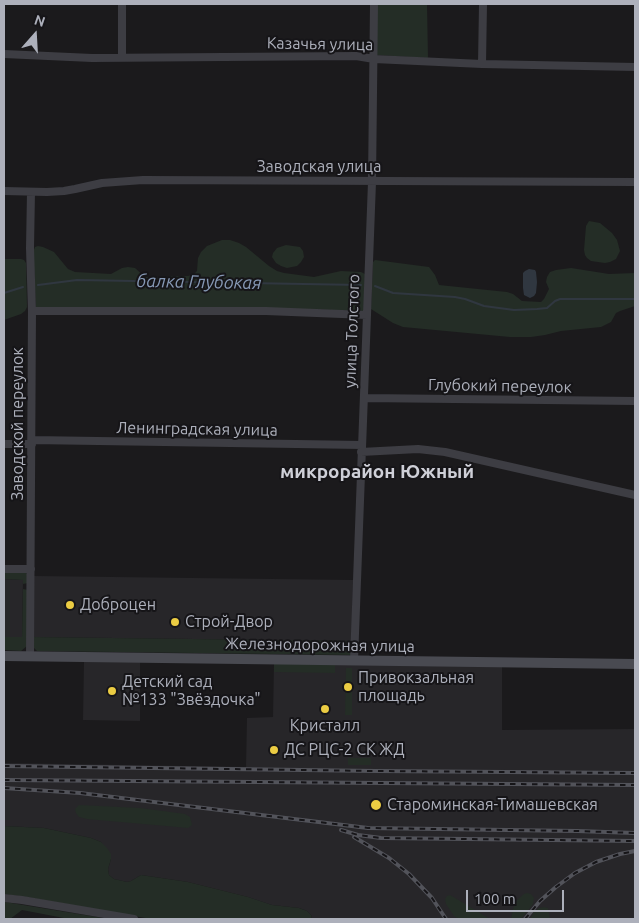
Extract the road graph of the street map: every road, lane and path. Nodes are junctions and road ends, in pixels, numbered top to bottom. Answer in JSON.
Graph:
{"nodes":[{"id":1,"x":122,"y":4,"type":"edge"},
{"id":2,"x":374,"y":4,"type":"edge"},
{"id":3,"x":483,"y":4,"type":"edge"},
{"id":4,"x":4,"y":54,"type":"edge"},
{"id":5,"x":122,"y":58,"type":"junction"},
{"id":6,"x":374,"y":59,"type":"junction"},
{"id":7,"x":482,"y":64,"type":"junction"},
{"id":8,"x":635,"y":67,"type":"edge"},
{"id":9,"x":372,"y":182,"type":"junction"},
{"id":10,"x":635,"y":182,"type":"edge"},
{"id":11,"x":4,"y":191,"type":"edge"},
{"id":12,"x":31,"y":192,"type":"junction"},
{"id":13,"x":32,"y":311,"type":"junction"},
{"id":14,"x":367,"y":315,"type":"junction"},
{"id":15,"x":364,"y":398,"type":"junction"},
{"id":16,"x":635,"y":401,"type":"edge"},
{"id":17,"x":32,"y":442,"type":"junction"},
{"id":18,"x":4,"y":444,"type":"edge"},
{"id":19,"x":362,"y":448,"type":"junction"},
{"id":20,"x":635,"y":495,"type":"edge"},
{"id":21,"x":4,"y":569,"type":"edge"},
{"id":22,"x":31,"y":570,"type":"junction"},
{"id":23,"x":4,"y":656,"type":"edge"},
{"id":24,"x":30,"y":656,"type":"junction"},
{"id":25,"x":354,"y":660,"type":"junction"},
{"id":26,"x":635,"y":664,"type":"edge"},
{"id":27,"x":4,"y":898,"type":"edge"},
{"id":28,"x":134,"y":919,"type":"edge"}],
"edges":[{"from":1,"to":5,"type":"street"},
{"from":2,"to":6,"type":"street","name":"улица Толстого"},
{"from":3,"to":7,"type":"street"},
{"from":4,"to":5,"type":"street","name":"Казачья улица"},
{"from":5,"to":6,"type":"street","name":"Казачья улица"},
{"from":6,"to":7,"type":"street","name":"Казачья улица"},
{"from":6,"to":9,"type":"street","name":"улица Толстого"},
{"from":7,"to":8,"type":"street","name":"Казачья улица"},
{"from":9,"to":10,"type":"street","name":"Заводская улица"},
{"from":9,"to":12,"type":"street","name":"Заводская улица"},
{"from":9,"to":14,"type":"street","name":"улица Толстого"},
{"from":11,"to":12,"type":"street","name":"Заводская улица"},
{"from":12,"to":13,"type":"street","name":"Заводской переулок"},
{"from":13,"to":14,"type":"street"},
{"from":13,"to":17,"type":"street","name":"Заводской переулок"},
{"from":14,"to":15,"type":"street","name":"улица Толстого"},
{"from":15,"to":16,"type":"street","name":"Глубокий переулок"},
{"from":15,"to":19,"type":"street","name":"улица Толстого"},
{"from":17,"to":18,"type":"street","name":"Ленинградская улица"},
{"from":17,"to":19,"type":"street","name":"Ленинградская улица"},
{"from":17,"to":22,"type":"street","name":"Заводской переулок"},
{"from":19,"to":20,"type":"street","name":"Ленинградская улица"},
{"from":19,"to":25,"type":"street","name":"улица Толстого"},
{"from":21,"to":22,"type":"street"},
{"from":22,"to":24,"type":"street","name":"Заводской переулок"},
{"from":23,"to":24,"type":"main road","name":"Железнодорожная улица"},
{"from":24,"to":25,"type":"main road","name":"Железнодорожная улица"},
{"from":25,"to":26,"type":"main road","name":"Железнодорожная улица"},
{"from":27,"to":28,"type":"street"}]}
